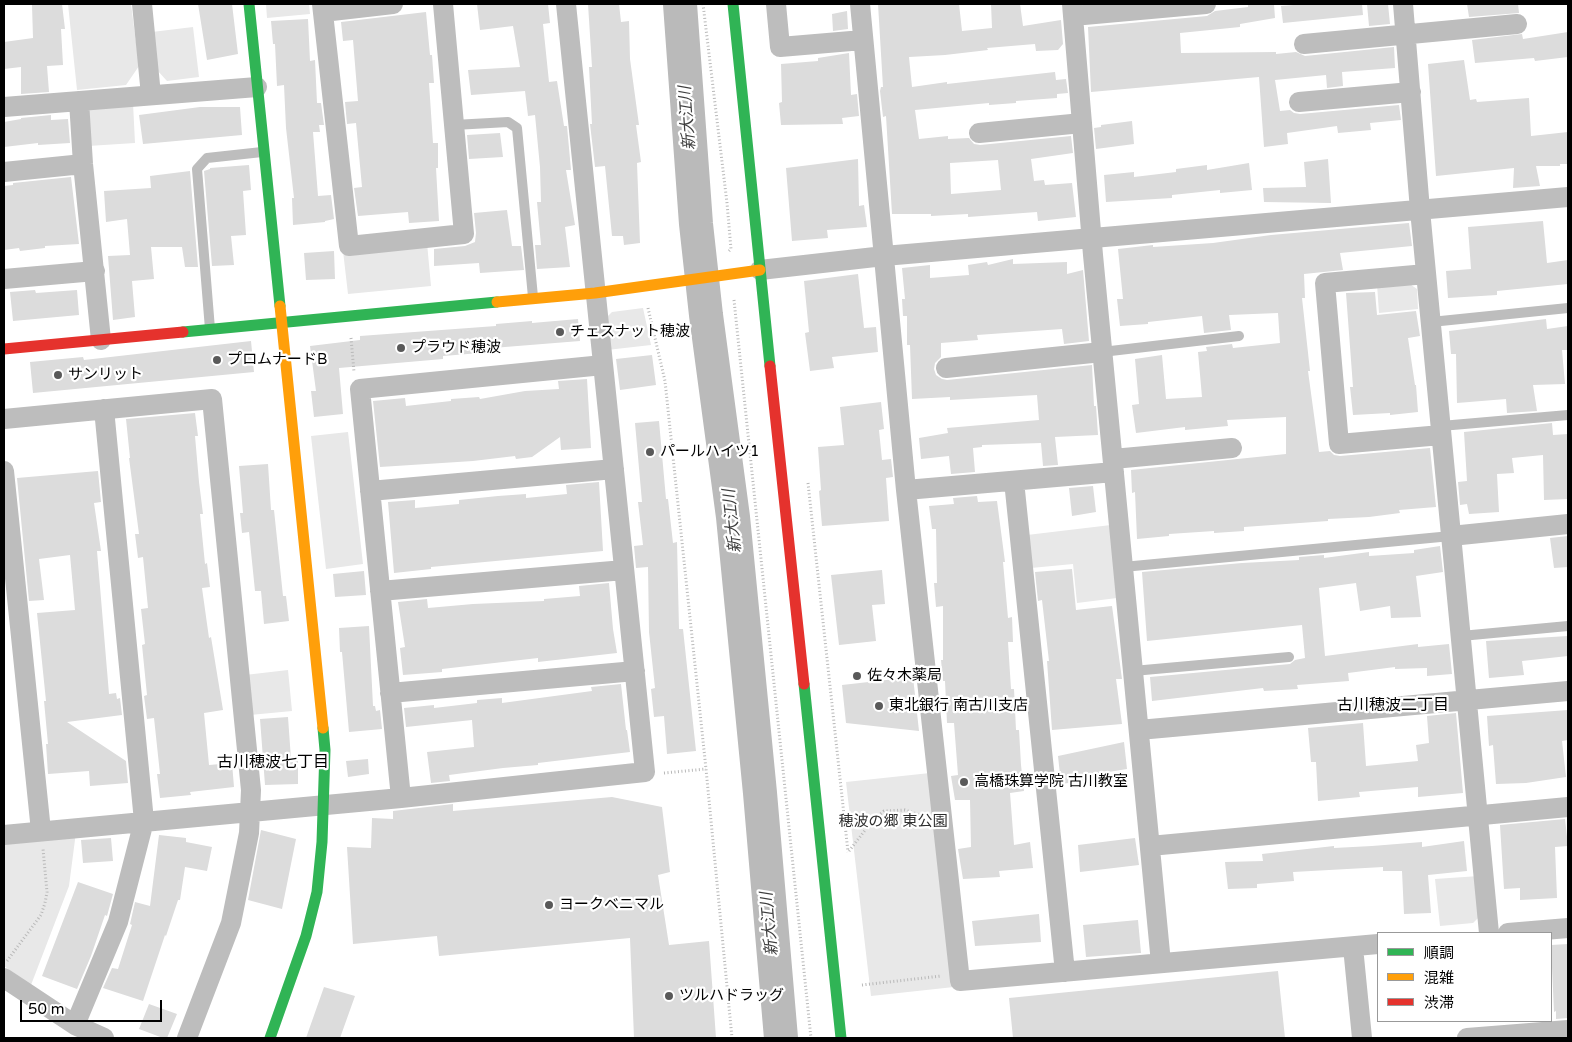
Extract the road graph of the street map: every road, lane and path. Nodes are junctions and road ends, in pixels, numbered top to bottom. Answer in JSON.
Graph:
{"nodes":[{"id":1,"x":142,"y":4,"type":"edge"},
{"id":2,"x":249,"y":4,"type":"edge"},
{"id":3,"x":393,"y":4,"type":"edge"},
{"id":4,"x":443,"y":4,"type":"edge"},
{"id":5,"x":566,"y":4,"type":"edge"},
{"id":6,"x":703,"y":4,"type":"edge"},
{"id":7,"x":733,"y":4,"type":"edge"},
{"id":8,"x":776,"y":4,"type":"edge"},
{"id":9,"x":860,"y":4,"type":"edge"},
{"id":10,"x":1206,"y":4,"type":"edge"},
{"id":11,"x":1403,"y":4,"type":"edge"},
{"id":12,"x":323,"y":8,"type":"edge"},
{"id":13,"x":1072,"y":10,"type":"edge"},
{"id":14,"x":1517,"y":24,"type":"dead end"},
{"id":15,"x":1406,"y":34,"type":"junction"},
{"id":16,"x":863,"y":40,"type":"junction"},
{"id":17,"x":1304,"y":44,"type":"dead end"},
{"id":18,"x":257,"y":87,"type":"junction"},
{"id":19,"x":1411,"y":92,"type":"junction"},
{"id":20,"x":152,"y":95,"type":"junction"},
{"id":21,"x":79,"y":101,"type":"junction"},
{"id":22,"x":1298,"y":102,"type":"dead end"},
{"id":23,"x":4,"y":107,"type":"edge"},
{"id":24,"x":1082,"y":123,"type":"junction"},
{"id":25,"x":454,"y":125,"type":"junction"},
{"id":26,"x":979,"y":133,"type":"dead end"},
{"id":27,"x":263,"y":152,"type":"junction"},
{"id":28,"x":84,"y":164,"type":"junction"},
{"id":29,"x":4,"y":172,"type":"edge"},
{"id":30,"x":1568,"y":197,"type":"edge"},
{"id":31,"x":1420,"y":210,"type":"junction"},
{"id":32,"x":1092,"y":239,"type":"junction"},
{"id":33,"x":724,"y":254,"type":"dead end"},
{"id":34,"x":884,"y":256,"type":"junction"},
{"id":35,"x":760,"y":270,"type":"junction"},
{"id":36,"x":95,"y":271,"type":"junction"},
{"id":37,"x":1426,"y":274,"type":"junction"},
{"id":38,"x":4,"y":279,"type":"edge"},
{"id":39,"x":595,"y":293,"type":"junction"},
{"id":40,"x":534,"y":299,"type":"junction"},
{"id":41,"x":646,"y":300,"type":"dead end"},
{"id":42,"x":734,"y":300,"type":"dead end"},
{"id":43,"x":1568,"y":308,"type":"edge"},
{"id":44,"x":348,"y":317,"type":"junction"},
{"id":45,"x":1430,"y":322,"type":"junction"},
{"id":46,"x":281,"y":323,"type":"junction"},
{"id":47,"x":210,"y":330,"type":"junction"},
{"id":48,"x":1239,"y":336,"type":"dead end"},
{"id":49,"x":101,"y":340,"type":"junction"},
{"id":50,"x":4,"y":350,"type":"edge"},
{"id":51,"x":1102,"y":352,"type":"junction"},
{"id":52,"x":603,"y":365,"type":"junction"},
{"id":53,"x":946,"y":368,"type":"dead end"},
{"id":54,"x":360,"y":389,"type":"junction"},
{"id":55,"x":104,"y":409,"type":"junction"},
{"id":56,"x":1568,"y":415,"type":"edge"},
{"id":57,"x":4,"y":419,"type":"edge"},
{"id":58,"x":1441,"y":430,"type":"junction"},
{"id":59,"x":1232,"y":448,"type":"dead end"},
{"id":60,"x":1113,"y":465,"type":"junction"},
{"id":61,"x":614,"y":469,"type":"junction"},
{"id":62,"x":4,"y":470,"type":"edge"},
{"id":63,"x":807,"y":480,"type":"dead end"},
{"id":64,"x":1014,"y":480,"type":"junction"},
{"id":65,"x":906,"y":490,"type":"junction"},
{"id":66,"x":370,"y":491,"type":"junction"},
{"id":67,"x":1568,"y":524,"type":"edge"},
{"id":68,"x":1451,"y":536,"type":"junction"},
{"id":69,"x":1123,"y":567,"type":"junction"},
{"id":70,"x":624,"y":570,"type":"junction"},
{"id":71,"x":380,"y":591,"type":"junction"},
{"id":72,"x":1568,"y":626,"type":"edge"},
{"id":73,"x":1461,"y":636,"type":"junction"},
{"id":74,"x":1289,"y":657,"type":"dead end"},
{"id":75,"x":635,"y":672,"type":"junction"},
{"id":76,"x":1133,"y":672,"type":"junction"},
{"id":77,"x":1568,"y":691,"type":"edge"},
{"id":78,"x":390,"y":693,"type":"junction"},
{"id":79,"x":1467,"y":702,"type":"junction"},
{"id":80,"x":1139,"y":730,"type":"junction"},
{"id":81,"x":706,"y":769,"type":"junction"},
{"id":82,"x":645,"y":772,"type":"junction"},
{"id":83,"x":401,"y":798,"type":"junction"},
{"id":84,"x":323,"y":805,"type":"junction"},
{"id":85,"x":1568,"y":808,"type":"edge"},
{"id":86,"x":250,"y":812,"type":"junction"},
{"id":87,"x":1478,"y":817,"type":"junction"},
{"id":88,"x":144,"y":821,"type":"junction"},
{"id":89,"x":943,"y":827,"type":"junction"},
{"id":90,"x":41,"y":831,"type":"junction"},
{"id":91,"x":4,"y":834,"type":"edge"},
{"id":92,"x":1150,"y":846,"type":"junction"},
{"id":93,"x":1568,"y":928,"type":"edge"},
{"id":94,"x":1489,"y":932,"type":"edge"},
{"id":95,"x":1520,"y":932,"type":"edge"},
{"id":96,"x":1377,"y":944,"type":"edge"},
{"id":97,"x":1353,"y":947,"type":"junction"},
{"id":98,"x":1161,"y":963,"type":"junction"},
{"id":99,"x":4,"y":966,"type":"edge"},
{"id":100,"x":1065,"y":972,"type":"junction"},
{"id":101,"x":959,"y":974,"type":"junction"},
{"id":102,"x":4,"y":978,"type":"edge"},
{"id":103,"x":862,"y":985,"type":"dead end"},
{"id":104,"x":75,"y":1025,"type":"junction"},
{"id":105,"x":1568,"y":1030,"type":"edge"},
{"id":106,"x":104,"y":1038,"type":"edge"},
{"id":107,"x":187,"y":1038,"type":"edge"},
{"id":108,"x":270,"y":1038,"type":"edge"},
{"id":109,"x":732,"y":1038,"type":"edge"},
{"id":110,"x":811,"y":1038,"type":"edge"},
{"id":111,"x":841,"y":1038,"type":"edge"},
{"id":112,"x":1362,"y":1038,"type":"edge"},
{"id":113,"x":1467,"y":1038,"type":"edge"}],
"edges":[{"from":1,"to":20,"type":"street"},
{"from":2,"to":18,"type":"street"},
{"from":3,"to":12,"type":"street"},
{"from":4,"to":25,"type":"street"},
{"from":5,"to":39,"type":"street"},
{"from":6,"to":33,"type":"path"},
{"from":7,"to":35,"type":"street"},
{"from":8,"to":16,"type":"street"},
{"from":9,"to":16,"type":"street"},
{"from":10,"to":13,"type":"street"},
{"from":11,"to":15,"type":"street"},
{"from":12,"to":25,"type":"street"},
{"from":13,"to":24,"type":"street"},
{"from":14,"to":15,"type":"street"},
{"from":15,"to":17,"type":"street"},
{"from":15,"to":19,"type":"street"},
{"from":16,"to":34,"type":"street"},
{"from":18,"to":20,"type":"street"},
{"from":18,"to":27,"type":"street"},
{"from":19,"to":22,"type":"street"},
{"from":19,"to":31,"type":"street"},
{"from":20,"to":21,"type":"street"},
{"from":21,"to":23,"type":"street"},
{"from":21,"to":28,"type":"street"},
{"from":24,"to":26,"type":"street"},
{"from":24,"to":32,"type":"street"},
{"from":25,"to":40,"type":"lane"},
{"from":27,"to":46,"type":"street"},
{"from":27,"to":47,"type":"lane"},
{"from":28,"to":29,"type":"street"},
{"from":28,"to":36,"type":"street"},
{"from":30,"to":31,"type":"street"},
{"from":31,"to":32,"type":"street"},
{"from":31,"to":37,"type":"street"},
{"from":32,"to":34,"type":"street"},
{"from":32,"to":51,"type":"street"},
{"from":34,"to":35,"type":"street"},
{"from":34,"to":65,"type":"street"},
{"from":35,"to":39,"type":"street"},
{"from":35,"to":111,"type":"street"},
{"from":36,"to":38,"type":"street"},
{"from":36,"to":49,"type":"street"},
{"from":37,"to":45,"type":"street"},
{"from":37,"to":58,"type":"street"},
{"from":39,"to":40,"type":"street"},
{"from":39,"to":52,"type":"street"},
{"from":40,"to":44,"type":"street"},
{"from":41,"to":81,"type":"path"},
{"from":42,"to":110,"type":"path"},
{"from":43,"to":45,"type":"lane"},
{"from":44,"to":46,"type":"street"},
{"from":44,"to":54,"type":"path"},
{"from":45,"to":58,"type":"street"},
{"from":46,"to":47,"type":"street"},
{"from":46,"to":84,"type":"street"},
{"from":47,"to":49,"type":"street"},
{"from":48,"to":51,"type":"lane"},
{"from":49,"to":50,"type":"street"},
{"from":51,"to":53,"type":"street"},
{"from":51,"to":60,"type":"street"},
{"from":52,"to":54,"type":"street"},
{"from":52,"to":61,"type":"street"},
{"from":54,"to":66,"type":"street"},
{"from":55,"to":57,"type":"street"},
{"from":55,"to":86,"type":"street"},
{"from":55,"to":88,"type":"street"},
{"from":56,"to":58,"type":"lane"},
{"from":58,"to":68,"type":"street"},
{"from":59,"to":60,"type":"street"},
{"from":60,"to":64,"type":"street"},
{"from":60,"to":69,"type":"street"},
{"from":61,"to":66,"type":"street"},
{"from":61,"to":70,"type":"street"},
{"from":62,"to":90,"type":"street"},
{"from":63,"to":89,"type":"path"},
{"from":64,"to":65,"type":"street"},
{"from":64,"to":100,"type":"street"},
{"from":65,"to":89,"type":"street"},
{"from":66,"to":71,"type":"street"},
{"from":67,"to":68,"type":"street"},
{"from":68,"to":69,"type":"lane"},
{"from":68,"to":73,"type":"street"},
{"from":69,"to":76,"type":"street"},
{"from":70,"to":71,"type":"street"},
{"from":70,"to":75,"type":"street"},
{"from":71,"to":78,"type":"street"},
{"from":72,"to":73,"type":"lane"},
{"from":73,"to":79,"type":"street"},
{"from":74,"to":76,"type":"lane"},
{"from":75,"to":78,"type":"street"},
{"from":75,"to":82,"type":"street"},
{"from":76,"to":80,"type":"street"},
{"from":77,"to":79,"type":"street"},
{"from":78,"to":83,"type":"street"},
{"from":79,"to":80,"type":"street"},
{"from":79,"to":87,"type":"street"},
{"from":80,"to":92,"type":"street"},
{"from":81,"to":82,"type":"path"},
{"from":81,"to":109,"type":"path"},
{"from":82,"to":83,"type":"street"},
{"from":83,"to":84,"type":"street"},
{"from":84,"to":86,"type":"street"},
{"from":84,"to":108,"type":"street"},
{"from":85,"to":87,"type":"street"},
{"from":86,"to":88,"type":"street"},
{"from":86,"to":107,"type":"street"},
{"from":87,"to":92,"type":"street"},
{"from":87,"to":94,"type":"street"},
{"from":88,"to":90,"type":"street"},
{"from":88,"to":104,"type":"street"},
{"from":89,"to":101,"type":"street"},
{"from":90,"to":91,"type":"street"},
{"from":90,"to":99,"type":"path"},
{"from":92,"to":98,"type":"street"},
{"from":93,"to":95,"type":"street"},
{"from":96,"to":97,"type":"street"},
{"from":97,"to":98,"type":"street"},
{"from":97,"to":112,"type":"street"},
{"from":98,"to":100,"type":"street"},
{"from":100,"to":101,"type":"street"},
{"from":101,"to":103,"type":"path"},
{"from":102,"to":104,"type":"street"},
{"from":104,"to":106,"type":"street"},
{"from":105,"to":113,"type":"street"}]}
